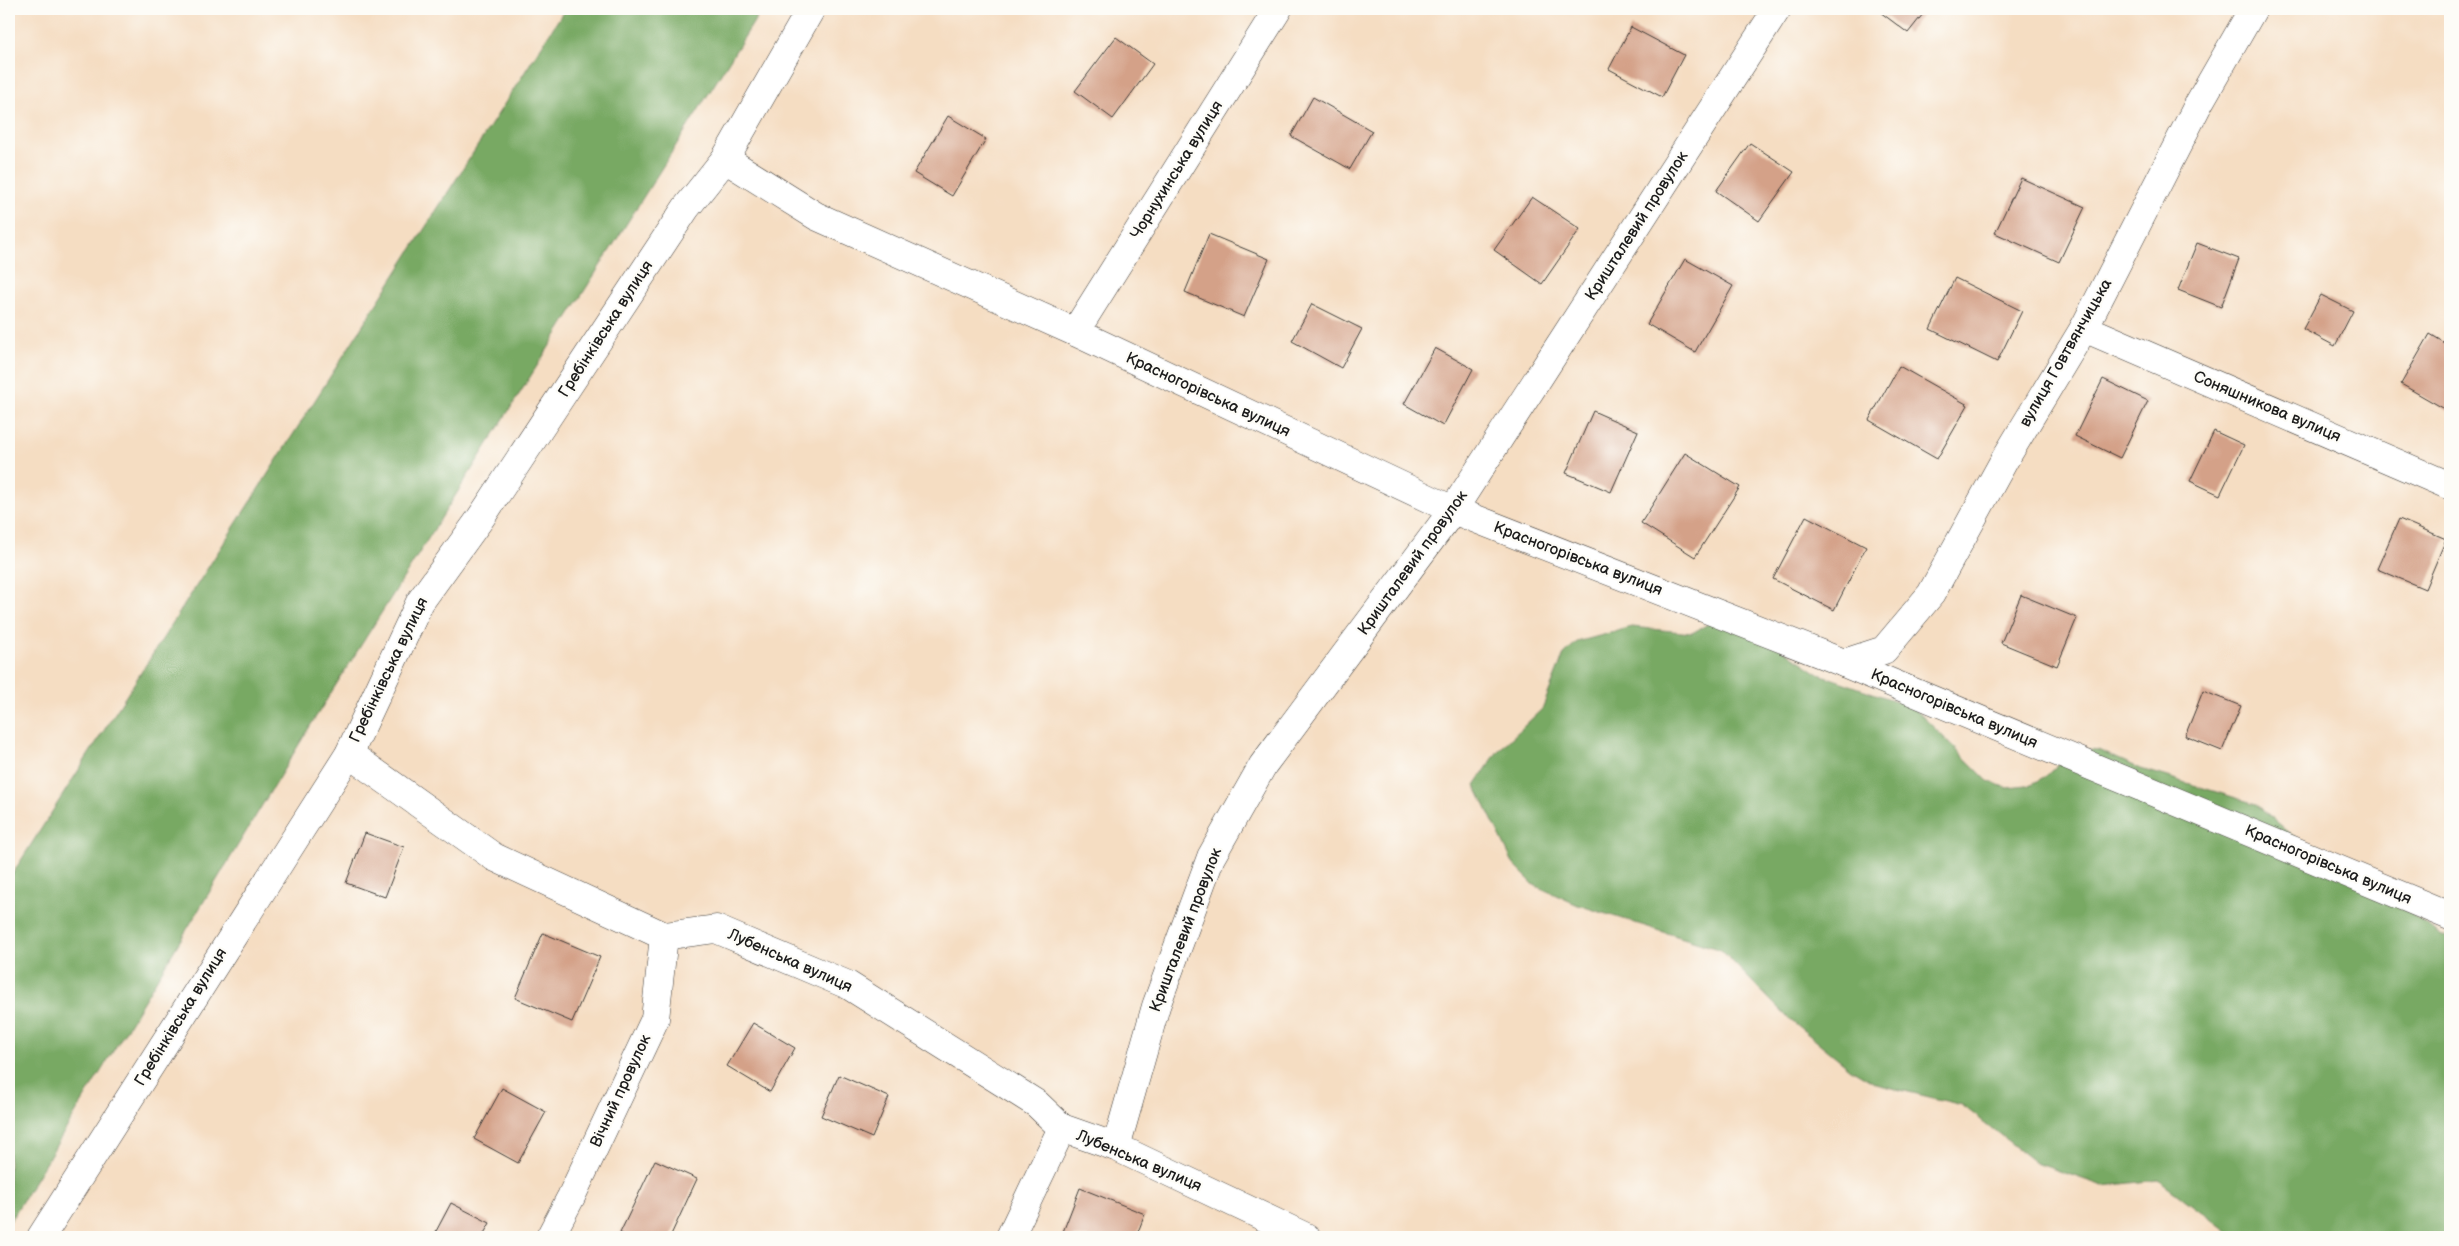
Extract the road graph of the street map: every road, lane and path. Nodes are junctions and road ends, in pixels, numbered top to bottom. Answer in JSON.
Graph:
{"nodes":[{"id":1,"x":811,"y":9,"type":"edge"},
{"id":2,"x":1278,"y":9,"type":"edge"},
{"id":3,"x":1778,"y":9,"type":"edge"},
{"id":4,"x":2253,"y":9,"type":"edge"},
{"id":5,"x":725,"y":159,"type":"junction"},
{"id":6,"x":2084,"y":328,"type":"junction"},
{"id":7,"x":1075,"y":332,"type":"junction"},
{"id":8,"x":2450,"y":486,"type":"edge"},
{"id":9,"x":1453,"y":510,"type":"junction"},
{"id":10,"x":1844,"y":663,"type":"junction"},
{"id":11,"x":349,"y":754,"type":"junction"},
{"id":12,"x":2450,"y":916,"type":"edge"},
{"id":13,"x":664,"y":936,"type":"junction"},
{"id":14,"x":1062,"y":1128,"type":"junction"},
{"id":15,"x":1116,"y":1147,"type":"junction"},
{"id":16,"x":41,"y":1237,"type":"edge"},
{"id":17,"x":550,"y":1237,"type":"edge"},
{"id":18,"x":1010,"y":1237,"type":"edge"},
{"id":19,"x":1306,"y":1237,"type":"edge"}],
"edges":[{"from":1,"to":5,"type":"street","name":"Гребінківська вулиця"},
{"from":2,"to":7,"type":"street","name":"Чорнухинська вулиця"},
{"from":3,"to":9,"type":"street","name":"Кришталевий провулок"},
{"from":4,"to":6,"type":"street","name":"вулиця Говтвянчицька"},
{"from":5,"to":7,"type":"street","name":"Красногорівська вулиця"},
{"from":5,"to":11,"type":"street","name":"Гребінківська вулиця"},
{"from":6,"to":8,"type":"street","name":"Соняшникова вулиця"},
{"from":6,"to":10,"type":"street","name":"вулиця Говтвянчицька"},
{"from":7,"to":9,"type":"street","name":"Красногорівська вулиця"},
{"from":9,"to":10,"type":"street","name":"Красногорівська вулиця"},
{"from":9,"to":15,"type":"street","name":"Кришталевий провулок"},
{"from":10,"to":12,"type":"street","name":"Красногорівська вулиця"},
{"from":11,"to":13,"type":"street"},
{"from":11,"to":16,"type":"street","name":"Гребінківська вулиця"},
{"from":13,"to":14,"type":"street","name":"Лубенська вулиця"},
{"from":13,"to":17,"type":"street","name":"Вічний провулок"},
{"from":14,"to":15,"type":"street","name":"Лубенська вулиця"},
{"from":14,"to":18,"type":"street"},
{"from":15,"to":19,"type":"street","name":"Лубенська вулиця"}]}
